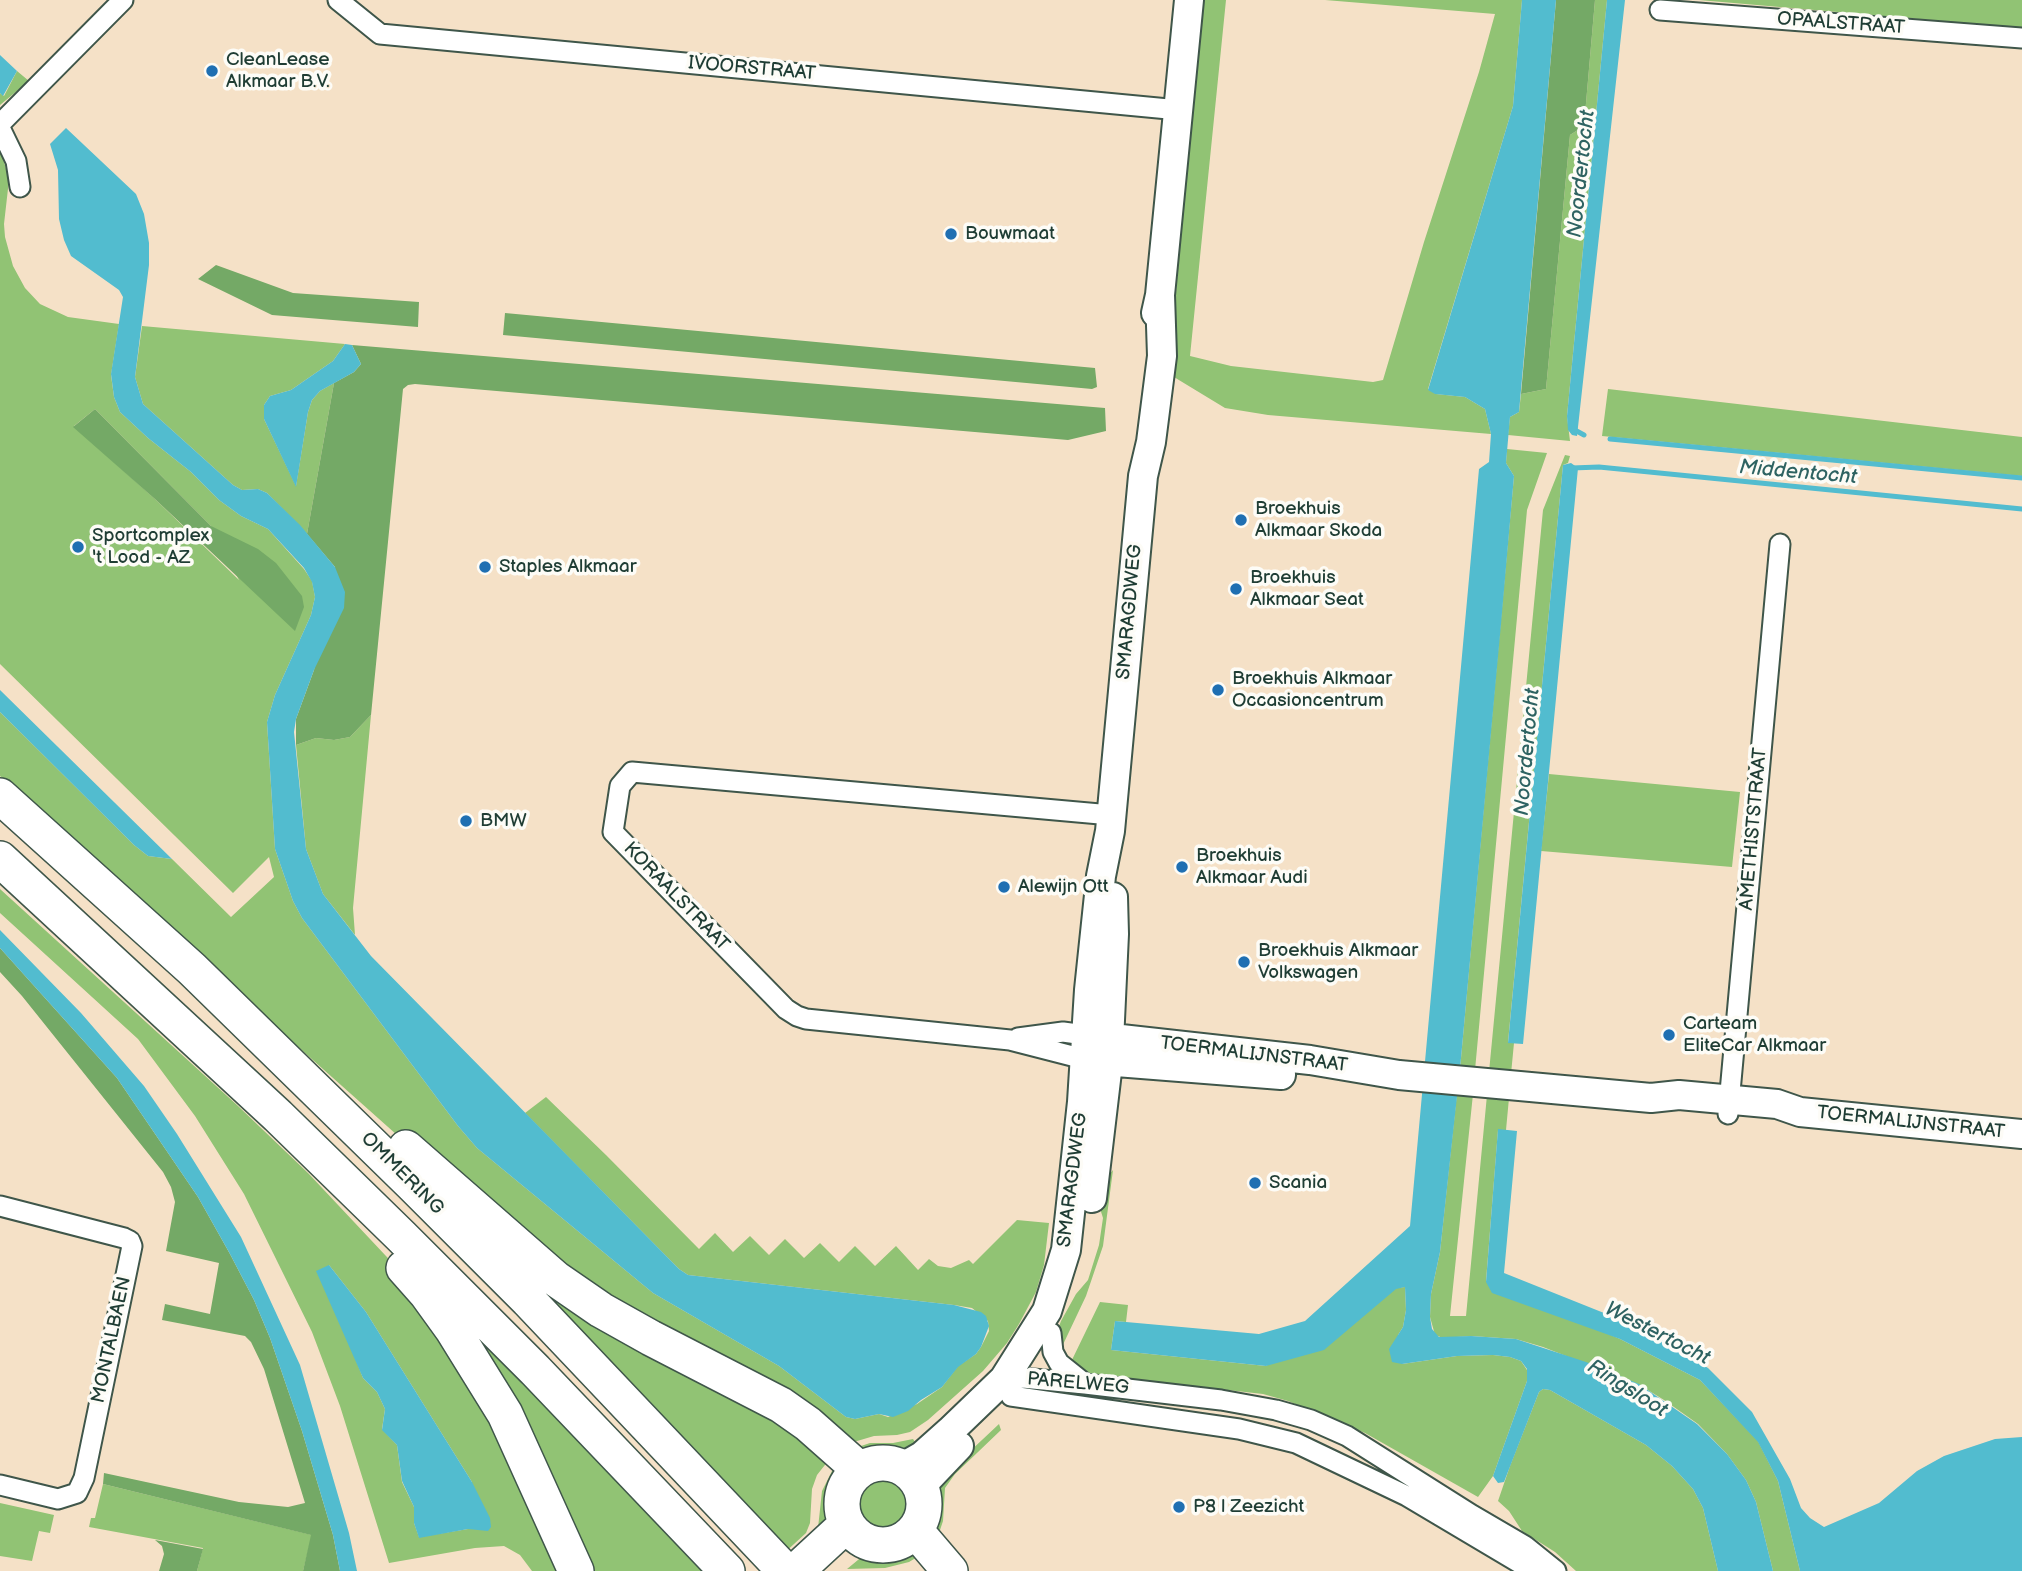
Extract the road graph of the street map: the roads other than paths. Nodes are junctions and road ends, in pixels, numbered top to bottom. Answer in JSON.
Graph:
{"nodes":[{"id":1,"x":123,"y":0,"type":"edge"},
{"id":2,"x":338,"y":0,"type":"edge"},
{"id":3,"x":1189,"y":0,"type":"edge"},
{"id":4,"x":1660,"y":10,"type":"dead end"},
{"id":5,"x":2022,"y":38,"type":"edge"},
{"id":6,"x":1179,"y":110,"type":"junction"},
{"id":7,"x":0,"y":126,"type":"edge"},
{"id":8,"x":20,"y":187,"type":"dead end"},
{"id":9,"x":1780,"y":544,"type":"dead end"},
{"id":10,"x":0,"y":796,"type":"edge"},
{"id":11,"x":1110,"y":823,"type":"junction"},
{"id":12,"x":0,"y":859,"type":"edge"},
{"id":13,"x":192,"y":969,"type":"junction"},
{"id":14,"x":1097,"y":1048,"type":"junction"},
{"id":15,"x":1729,"y":1107,"type":"junction"},
{"id":16,"x":278,"y":1116,"type":"junction"},
{"id":17,"x":2022,"y":1134,"type":"edge"},
{"id":18,"x":0,"y":1206,"type":"edge"},
{"id":19,"x":1051,"y":1334,"type":"junction"},
{"id":20,"x":1013,"y":1384,"type":"junction"},
{"id":21,"x":1085,"y":1384,"type":"junction"},
{"id":22,"x":860,"y":1470,"type":"junction"},
{"id":23,"x":910,"y":1478,"type":"junction"},
{"id":24,"x":0,"y":1485,"type":"edge"},
{"id":25,"x":915,"y":1530,"type":"junction"},
{"id":26,"x":853,"y":1531,"type":"junction"},
{"id":27,"x":570,"y":1557,"type":"edge"},
{"id":28,"x":783,"y":1565,"type":"edge"},
{"id":29,"x":586,"y":1571,"type":"edge"},
{"id":30,"x":727,"y":1571,"type":"edge"},
{"id":31,"x":825,"y":1571,"type":"edge"},
{"id":32,"x":950,"y":1571,"type":"edge"},
{"id":33,"x":1533,"y":1571,"type":"edge"},
{"id":34,"x":1556,"y":1571,"type":"edge"}],
"edges":[{"from":1,"to":7,"type":"street"},
{"from":2,"to":6,"type":"street","name":"IVOORSTRAAT"},
{"from":3,"to":6,"type":"street","name":"SMARAGDWEG"},
{"from":4,"to":5,"type":"street","name":"OPAALSTRAAT"},
{"from":6,"to":11,"type":"street","name":"SMARAGDWEG"},
{"from":7,"to":8,"type":"street"},
{"from":9,"to":15,"type":"street","name":"AMETHISTSTRAAT"},
{"from":10,"to":13,"type":"highway","name":"OMMERING"},
{"from":11,"to":14,"type":"street","name":"SMARAGDWEG"},
{"from":11,"to":14,"type":"street","name":"KORAALSTRAAT"},
{"from":12,"to":16,"type":"highway"},
{"from":13,"to":22,"type":"highway"},
{"from":13,"to":28,"type":"highway","name":"OMMERING"},
{"from":14,"to":15,"type":"street","name":"TOERMALIJNSTRAAT"},
{"from":14,"to":19,"type":"street","name":"SMARAGDWEG"},
{"from":14,"to":20,"type":"street","name":"SMARAGDWEG"},
{"from":15,"to":17,"type":"street","name":"TOERMALIJNSTRAAT"},
{"from":16,"to":27,"type":"highway"},
{"from":16,"to":30,"type":"highway"},
{"from":18,"to":24,"type":"street","name":"MONTALBAEN"},
{"from":19,"to":20,"type":"street","name":"SMARAGDWEG"},
{"from":19,"to":21,"type":"street"},
{"from":20,"to":21,"type":"street","name":"PARELWEG"},
{"from":20,"to":23,"type":"street","name":"SMARAGDWEG"},
{"from":20,"to":33,"type":"street","name":"PARELWEG"},
{"from":21,"to":34,"type":"street","name":"PARELWEG"},
{"from":22,"to":23,"type":"highway"},
{"from":22,"to":26,"type":"highway"},
{"from":23,"to":25,"type":"highway"},
{"from":25,"to":26,"type":"highway"},
{"from":25,"to":32,"type":"highway"},
{"from":26,"to":28,"type":"highway"},
{"from":26,"to":31,"type":"highway"},
{"from":27,"to":29,"type":"highway"}]}
